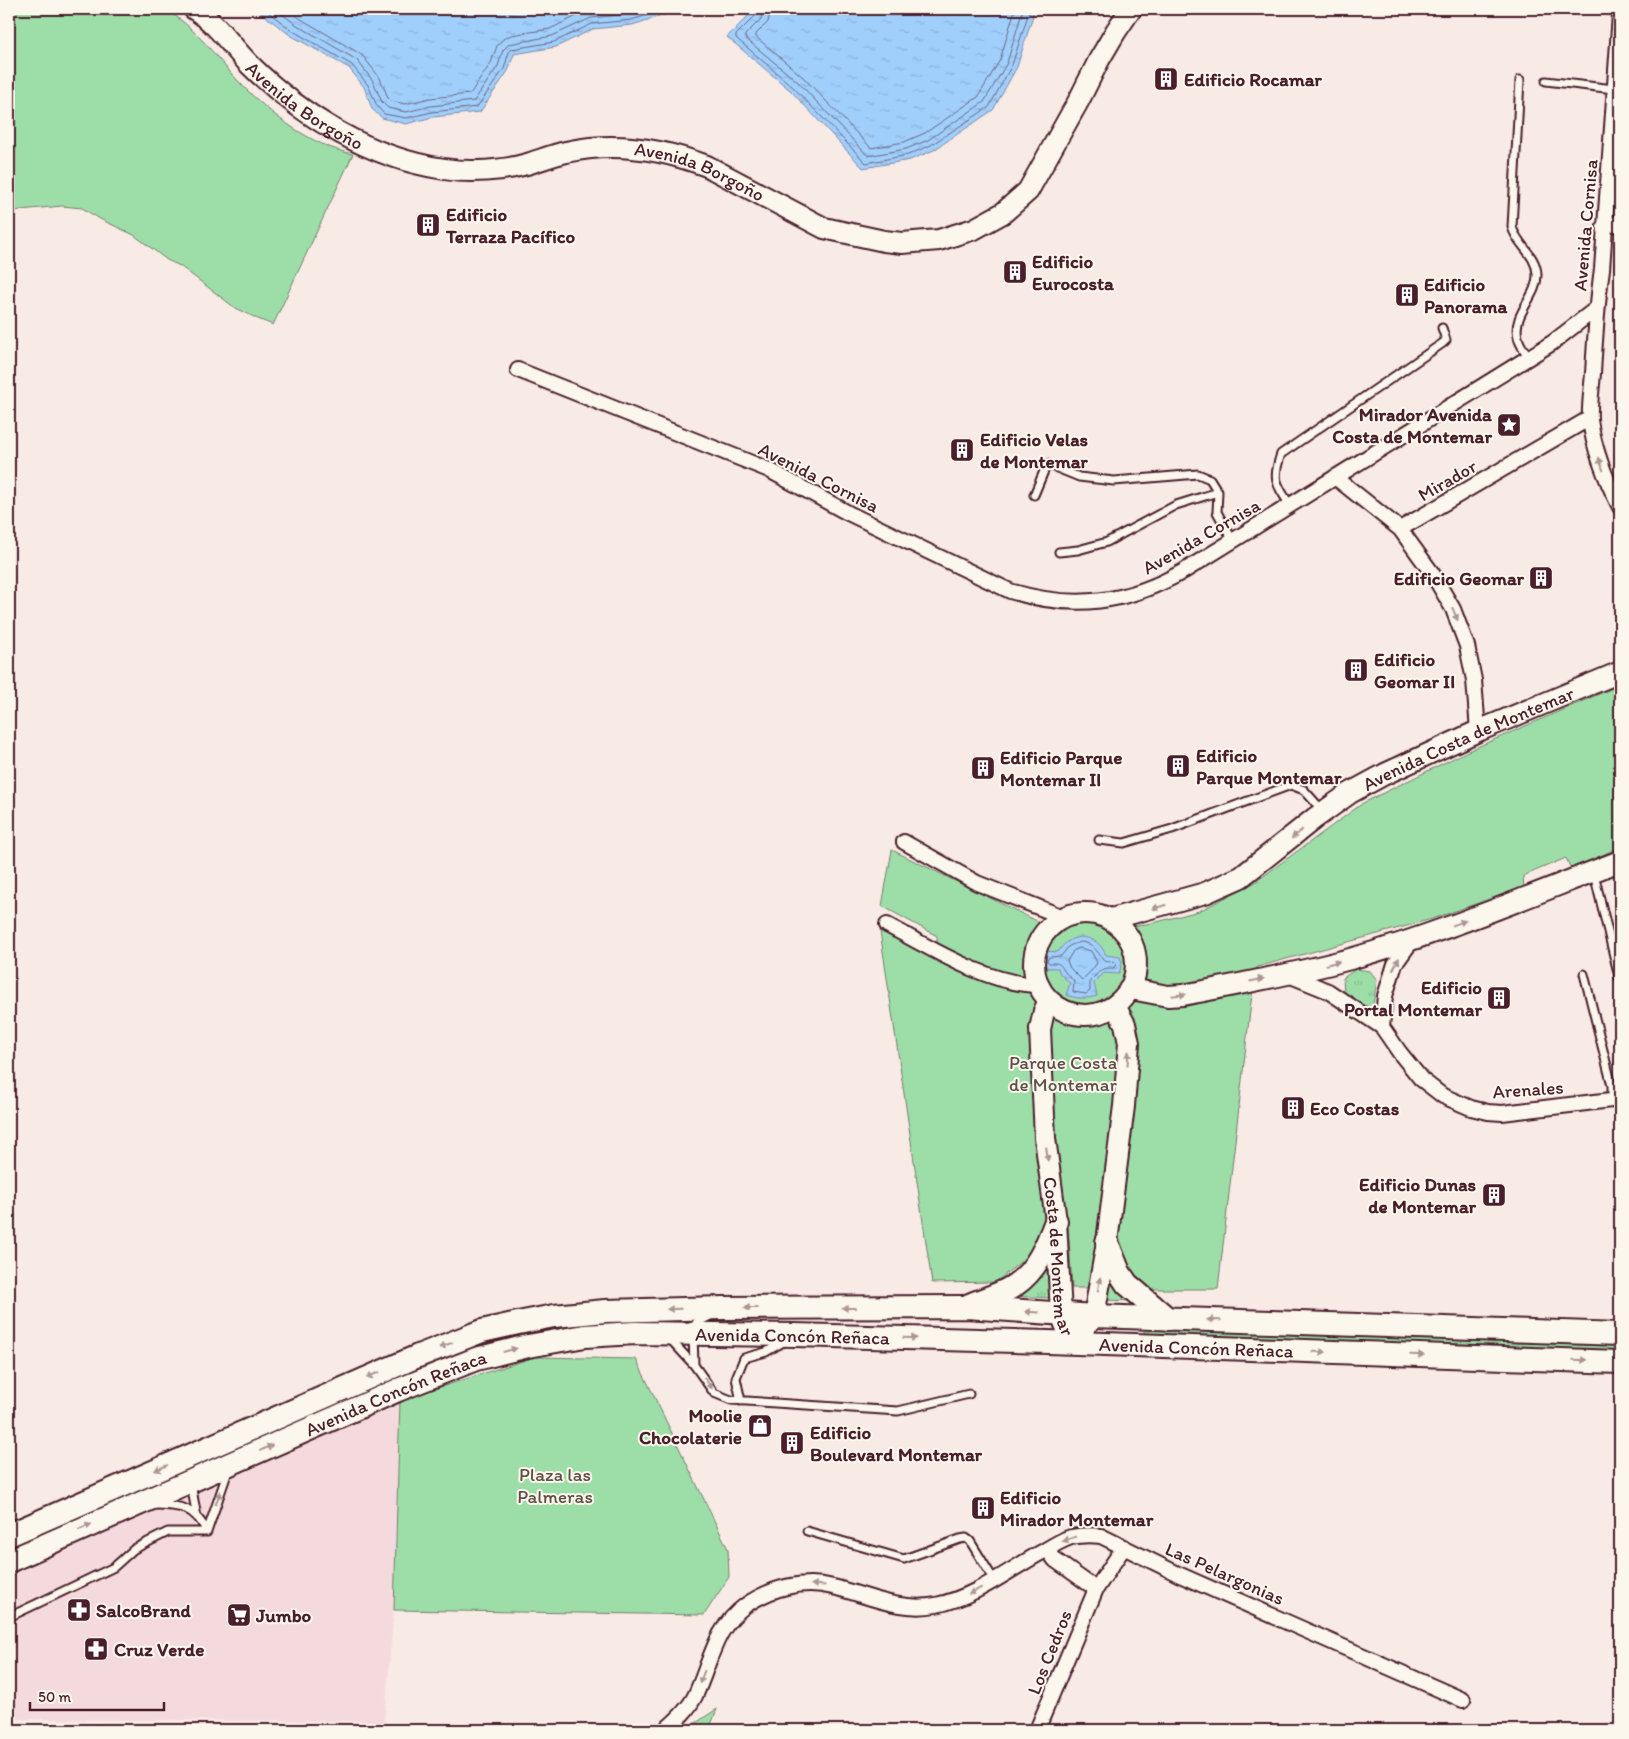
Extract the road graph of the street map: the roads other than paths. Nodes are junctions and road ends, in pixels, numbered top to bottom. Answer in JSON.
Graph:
{"nodes":[{"id":1,"x":194,"y":9,"type":"edge"},
{"id":2,"x":1131,"y":9,"type":"edge"},
{"id":3,"x":1620,"y":14,"type":"edge"},
{"id":4,"x":1520,"y":80,"type":"dead end"},
{"id":5,"x":1546,"y":81,"type":"dead end"},
{"id":6,"x":1614,"y":90,"type":"junction"},
{"id":7,"x":1615,"y":151,"type":"edge"},
{"id":8,"x":1620,"y":223,"type":"edge"},
{"id":9,"x":1604,"y":226,"type":"junction"},
{"id":10,"x":1597,"y":308,"type":"junction"},
{"id":11,"x":1442,"y":328,"type":"dead end"},
{"id":12,"x":1528,"y":358,"type":"junction"},
{"id":13,"x":518,"y":370,"type":"dead end"},
{"id":14,"x":1590,"y":418,"type":"junction"},
{"id":15,"x":1335,"y":477,"type":"junction"},
{"id":16,"x":1218,"y":492,"type":"junction"},
{"id":17,"x":1034,"y":495,"type":"dead end"},
{"id":18,"x":1291,"y":506,"type":"junction"},
{"id":19,"x":1620,"y":507,"type":"edge"},
{"id":20,"x":1400,"y":529,"type":"junction"},
{"id":21,"x":1233,"y":541,"type":"junction"},
{"id":22,"x":1059,"y":552,"type":"dead end"},
{"id":23,"x":1620,"y":672,"type":"edge"},
{"id":24,"x":1478,"y":731,"type":"junction"},
{"id":25,"x":1324,"y":812,"type":"junction"},
{"id":26,"x":1099,"y":840,"type":"dead end"},
{"id":27,"x":904,"y":842,"type":"dead end"},
{"id":28,"x":1620,"y":860,"type":"edge"},
{"id":29,"x":1594,"y":871,"type":"junction"},
{"id":30,"x":1063,"y":917,"type":"junction"},
{"id":31,"x":1111,"y":919,"type":"junction"},
{"id":32,"x":887,"y":925,"type":"dead end"},
{"id":33,"x":1413,"y":939,"type":"junction"},
{"id":34,"x":1286,"y":974,"type":"junction"},
{"id":35,"x":1584,"y":974,"type":"dead end"},
{"id":36,"x":1620,"y":981,"type":"edge"},
{"id":37,"x":1131,"y":989,"type":"junction"},
{"id":38,"x":1044,"y":993,"type":"junction"},
{"id":39,"x":1115,"y":1006,"type":"junction"},
{"id":40,"x":1382,"y":1027,"type":"junction"},
{"id":41,"x":1616,"y":1099,"type":"edge"},
{"id":42,"x":1056,"y":1221,"type":"junction"},
{"id":43,"x":1106,"y":1242,"type":"junction"},
{"id":44,"x":966,"y":1307,"type":"junction"},
{"id":45,"x":723,"y":1308,"type":"junction"},
{"id":46,"x":1061,"y":1314,"type":"junction"},
{"id":47,"x":1094,"y":1316,"type":"junction"},
{"id":48,"x":1168,"y":1319,"type":"junction"},
{"id":49,"x":664,"y":1334,"type":"junction"},
{"id":50,"x":694,"y":1334,"type":"junction"},
{"id":51,"x":1620,"y":1334,"type":"edge"},
{"id":52,"x":795,"y":1335,"type":"junction"},
{"id":53,"x":1072,"y":1342,"type":"junction"},
{"id":54,"x":1620,"y":1362,"type":"edge"},
{"id":55,"x":694,"y":1365,"type":"junction"},
{"id":56,"x":969,"y":1394,"type":"dead end"},
{"id":57,"x":740,"y":1401,"type":"junction"},
{"id":58,"x":254,"y":1427,"type":"junction"},
{"id":59,"x":204,"y":1458,"type":"dead end"},
{"id":60,"x":231,"y":1464,"type":"junction"},
{"id":61,"x":191,"y":1476,"type":"junction"},
{"id":62,"x":138,"y":1504,"type":"junction"},
{"id":63,"x":197,"y":1517,"type":"junction"},
{"id":64,"x":807,"y":1531,"type":"dead end"},
{"id":65,"x":207,"y":1532,"type":"junction"},
{"id":66,"x":9,"y":1535,"type":"edge"},
{"id":67,"x":1124,"y":1547,"type":"junction"},
{"id":68,"x":1047,"y":1549,"type":"junction"},
{"id":69,"x":9,"y":1561,"type":"edge"},
{"id":70,"x":994,"y":1580,"type":"junction"},
{"id":71,"x":1096,"y":1589,"type":"junction"},
{"id":72,"x":9,"y":1616,"type":"edge"},
{"id":73,"x":1463,"y":1700,"type":"dead end"},
{"id":74,"x":665,"y":1730,"type":"edge"},
{"id":75,"x":1037,"y":1730,"type":"edge"}],
"edges":[{"from":1,"to":2,"type":"street","name":"Avenida Borgoño"},
{"from":3,"to":6,"type":"street","name":"Avenida Cornisa"},
{"from":4,"to":12,"type":"lane"},
{"from":5,"to":6,"type":"lane"},
{"from":6,"to":7,"type":"street","name":"Avenida Cornisa"},
{"from":7,"to":9,"type":"street","name":"Avenida Cornisa"},
{"from":8,"to":9,"type":"street"},
{"from":9,"to":10,"type":"street","name":"Avenida Cornisa"},
{"from":10,"to":12,"type":"street","name":"Avenida Cornisa"},
{"from":10,"to":14,"type":"street"},
{"from":11,"to":18,"type":"lane"},
{"from":12,"to":15,"type":"street","name":"Avenida Cornisa"},
{"from":13,"to":21,"type":"street","name":"Avenida Cornisa"},
{"from":19,"to":14,"type":"street","one_way":true},
{"from":14,"to":20,"type":"street","name":"Mirador"},
{"from":15,"to":18,"type":"street","name":"Avenida Cornisa"},
{"from":15,"to":20,"type":"street"},
{"from":16,"to":17,"type":"lane"},
{"from":16,"to":21,"type":"lane"},
{"from":16,"to":22,"type":"lane"},
{"from":18,"to":21,"type":"street","name":"Avenida Cornisa"},
{"from":20,"to":24,"type":"street","one_way":true},
{"from":23,"to":24,"type":"street","name":"Avenida Costa de Montemar"},
{"from":24,"to":25,"type":"street","name":"Avenida Costa de Montemar"},
{"from":25,"to":26,"type":"lane"},
{"from":25,"to":31,"type":"street","name":"Avenida Costa de Montemar","one_way":true},
{"from":27,"to":30,"type":"street"},
{"from":28,"to":29,"type":"street"},
{"from":33,"to":29,"type":"street","one_way":true},
{"from":29,"to":36,"type":"lane"},
{"from":30,"to":31,"type":"street"},
{"from":30,"to":38,"type":"street"},
{"from":31,"to":37,"type":"street"},
{"from":32,"to":38,"type":"street"},
{"from":34,"to":33,"type":"street","one_way":true},
{"from":40,"to":33,"type":"street","one_way":true},
{"from":37,"to":34,"type":"street","one_way":true},
{"from":34,"to":40,"type":"street","name":"Arenales"},
{"from":35,"to":41,"type":"lane"},
{"from":37,"to":39,"type":"street"},
{"from":38,"to":39,"type":"street"},
{"from":38,"to":42,"type":"street","name":"Costa de Montemar","one_way":true},
{"from":43,"to":39,"type":"street","name":"Costa de Montemar","one_way":true},
{"from":40,"to":41,"type":"street","name":"Arenales"},
{"from":42,"to":44,"type":"main road"},
{"from":42,"to":46,"type":"street","name":"Costa de Montemar"},
{"from":47,"to":43,"type":"street","name":"Costa de Montemar","one_way":true},
{"from":43,"to":48,"type":"main road"},
{"from":44,"to":45,"type":"main road","name":"Avenida Concón Reñaca","one_way":true},
{"from":46,"to":44,"type":"main road","name":"Avenida Concón Reñaca","one_way":true},
{"from":45,"to":50,"type":"lane"},
{"from":45,"to":58,"type":"main road","name":"Avenida Concón Reñaca","one_way":true},
{"from":46,"to":47,"type":"main road","name":"Avenida Concón Reñaca"},
{"from":46,"to":53,"type":"street","name":"Costa de Montemar"},
{"from":47,"to":48,"type":"main road","name":"Avenida Concón Reñaca"},
{"from":47,"to":53,"type":"street","name":"Costa de Montemar"},
{"from":51,"to":48,"type":"main road","name":"Avenida Concón Reñaca","one_way":true},
{"from":49,"to":50,"type":"main road","name":"Avenida Concón Reñaca"},
{"from":49,"to":55,"type":"lane"},
{"from":60,"to":49,"type":"main road","name":"Avenida Concón Reñaca","one_way":true},
{"from":50,"to":52,"type":"main road","name":"Avenida Concón Reñaca"},
{"from":50,"to":55,"type":"lane"},
{"from":52,"to":53,"type":"main road","name":"Avenida Concón Reñaca","one_way":true},
{"from":52,"to":57,"type":"lane"},
{"from":53,"to":54,"type":"main road","name":"Avenida Concón Reñaca","one_way":true},
{"from":55,"to":57,"type":"lane","one_way":true},
{"from":56,"to":57,"type":"lane"},
{"from":58,"to":59,"type":"lane"},
{"from":58,"to":66,"type":"main road","name":"Avenida Concón Reñaca","one_way":true},
{"from":60,"to":61,"type":"main road","name":"Avenida Concón Reñaca"},
{"from":65,"to":60,"type":"lane","one_way":true},
{"from":61,"to":62,"type":"main road","name":"Avenida Concón Reñaca"},
{"from":61,"to":63,"type":"lane"},
{"from":62,"to":63,"type":"lane"},
{"from":69,"to":62,"type":"main road","name":"Avenida Concón Reñaca","one_way":true},
{"from":63,"to":65,"type":"lane"},
{"from":64,"to":70,"type":"lane"},
{"from":65,"to":72,"type":"lane"},
{"from":67,"to":68,"type":"street","name":"Las Pelargonias","one_way":true},
{"from":67,"to":71,"type":"street","name":"Los Cedros"},
{"from":67,"to":73,"type":"street","name":"Las Pelargonias"},
{"from":68,"to":70,"type":"street","name":"Las Pelargonias"},
{"from":68,"to":71,"type":"street"},
{"from":70,"to":74,"type":"street","name":"Las Pelargonias","one_way":true},
{"from":71,"to":75,"type":"street","name":"Los Cedros"}]}
